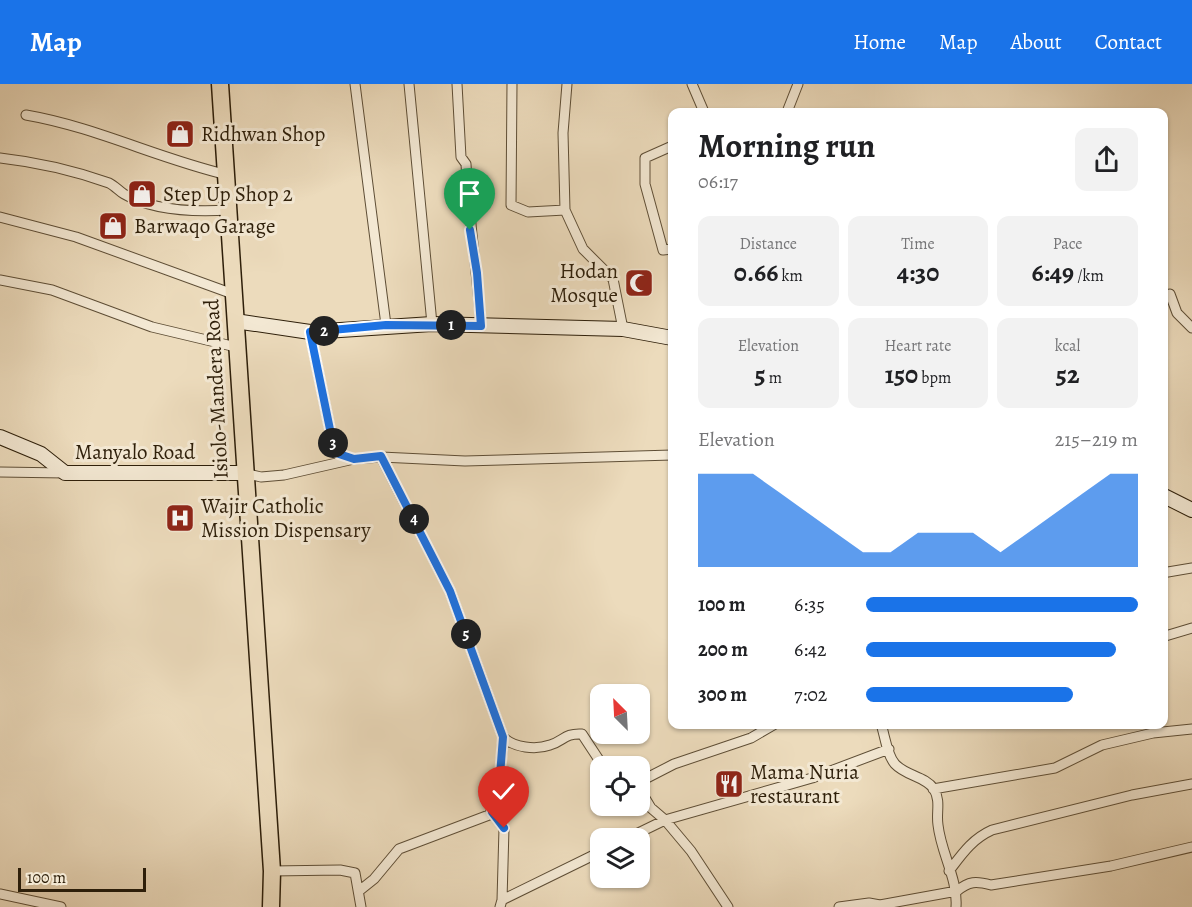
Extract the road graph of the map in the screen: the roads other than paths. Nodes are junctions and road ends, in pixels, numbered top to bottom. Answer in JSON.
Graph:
{"nodes":[{"id":1,"x":220,"y":84,"type":"edge"},
{"id":2,"x":355,"y":84,"type":"edge"},
{"id":3,"x":409,"y":84,"type":"edge"},
{"id":4,"x":457,"y":84,"type":"edge"},
{"id":5,"x":512,"y":84,"type":"edge"},
{"id":6,"x":567,"y":84,"type":"edge"},
{"id":7,"x":692,"y":84,"type":"edge"},
{"id":8,"x":798,"y":84,"type":"edge"},
{"id":9,"x":702,"y":108,"type":"edge"},
{"id":10,"x":789,"y":108,"type":"edge"},
{"id":11,"x":26,"y":115,"type":"dead end"},
{"id":12,"x":668,"y":148,"type":"edge"},
{"id":13,"x":0,"y":158,"type":"edge"},
{"id":14,"x":228,"y":175,"type":"junction"},
{"id":15,"x":229,"y":210,"type":"junction"},
{"id":16,"x":566,"y":210,"type":"junction"},
{"id":17,"x":0,"y":217,"type":"edge"},
{"id":18,"x":668,"y":249,"type":"edge"},
{"id":19,"x":0,"y":280,"type":"edge"},
{"id":20,"x":233,"y":294,"type":"junction"},
{"id":21,"x":1170,"y":294,"type":"dead end"},
{"id":22,"x":235,"y":321,"type":"junction"},
{"id":23,"x":432,"y":324,"type":"junction"},
{"id":24,"x":386,"y":325,"type":"junction"},
{"id":25,"x":481,"y":326,"type":"junction"},
{"id":26,"x":1192,"y":328,"type":"edge"},
{"id":27,"x":623,"y":329,"type":"junction"},
{"id":28,"x":310,"y":332,"type":"junction"},
{"id":29,"x":668,"y":337,"type":"edge"},
{"id":30,"x":236,"y":347,"type":"junction"},
{"id":31,"x":0,"y":437,"type":"edge"},
{"id":32,"x":668,"y":455,"type":"edge"},
{"id":33,"x":381,"y":456,"type":"junction"},
{"id":34,"x":354,"y":459,"type":"junction"},
{"id":35,"x":0,"y":472,"type":"edge"},
{"id":36,"x":65,"y":473,"type":"junction"},
{"id":37,"x":243,"y":474,"type":"junction"},
{"id":38,"x":1168,"y":498,"type":"edge"},
{"id":39,"x":1192,"y":510,"type":"edge"},
{"id":40,"x":1192,"y":568,"type":"edge"},
{"id":41,"x":1168,"y":572,"type":"edge"},
{"id":42,"x":1192,"y":628,"type":"edge"},
{"id":43,"x":1168,"y":635,"type":"edge"},
{"id":44,"x":766,"y":729,"type":"edge"},
{"id":45,"x":883,"y":729,"type":"edge"},
{"id":46,"x":1192,"y":729,"type":"edge"},
{"id":47,"x":503,"y":737,"type":"junction"},
{"id":48,"x":889,"y":748,"type":"junction"},
{"id":49,"x":596,"y":756,"type":"edge"},
{"id":50,"x":650,"y":776,"type":"edge"},
{"id":51,"x":1192,"y":784,"type":"edge"},
{"id":52,"x":933,"y":789,"type":"junction"},
{"id":53,"x":650,"y":806,"type":"edge"},
{"id":54,"x":492,"y":812,"type":"junction"},
{"id":55,"x":665,"y":820,"type":"junction"},
{"id":56,"x":649,"y":828,"type":"edge"},
{"id":57,"x":1192,"y":847,"type":"edge"},
{"id":58,"x":590,"y":857,"type":"edge"},
{"id":59,"x":272,"y":871,"type":"junction"},
{"id":60,"x":949,"y":871,"type":"junction"},
{"id":61,"x":359,"y":891,"type":"junction"},
{"id":62,"x":957,"y":891,"type":"junction"},
{"id":63,"x":0,"y":894,"type":"edge"},
{"id":64,"x":501,"y":904,"type":"edge"},
{"id":65,"x":61,"y":907,"type":"edge"},
{"id":66,"x":271,"y":907,"type":"edge"},
{"id":67,"x":361,"y":907,"type":"edge"},
{"id":68,"x":728,"y":907,"type":"edge"},
{"id":69,"x":839,"y":907,"type":"edge"},
{"id":70,"x":956,"y":907,"type":"edge"}],
"edges":[{"from":1,"to":14,"type":"highway","name":"Isiolo-Mandera Road"},
{"from":2,"to":24,"type":"street"},
{"from":3,"to":23,"type":"street"},
{"from":4,"to":25,"type":"street"},
{"from":5,"to":16,"type":"street"},
{"from":6,"to":16,"type":"street"},
{"from":7,"to":9,"type":"street"},
{"from":8,"to":10,"type":"street"},
{"from":11,"to":14,"type":"street"},
{"from":12,"to":18,"type":"street"},
{"from":13,"to":15,"type":"street"},
{"from":14,"to":15,"type":"highway","name":"Isiolo-Mandera Road"},
{"from":15,"to":20,"type":"highway","name":"Isiolo-Mandera Road"},
{"from":16,"to":27,"type":"street"},
{"from":17,"to":20,"type":"street"},
{"from":19,"to":30,"type":"street"},
{"from":20,"to":22,"type":"highway","name":"Isiolo-Mandera Road"},
{"from":21,"to":26,"type":"street"},
{"from":22,"to":28,"type":"main road"},
{"from":22,"to":30,"type":"highway","name":"Isiolo-Mandera Road"},
{"from":23,"to":24,"type":"main road"},
{"from":23,"to":25,"type":"main road"},
{"from":24,"to":28,"type":"main road"},
{"from":25,"to":27,"type":"main road"},
{"from":27,"to":29,"type":"main road"},
{"from":28,"to":34,"type":"street"},
{"from":30,"to":37,"type":"highway","name":"Isiolo-Mandera Road"},
{"from":31,"to":36,"type":"main road","name":"Manyalo Road"},
{"from":32,"to":33,"type":"street"},
{"from":33,"to":34,"type":"street"},
{"from":33,"to":47,"type":"street"},
{"from":34,"to":37,"type":"street"},
{"from":35,"to":36,"type":"street"},
{"from":36,"to":37,"type":"main road","name":"Manyalo Road"},
{"from":37,"to":59,"type":"highway","name":"Isiolo-Mandera Road"},
{"from":38,"to":39,"type":"main road"},
{"from":40,"to":41,"type":"street"},
{"from":42,"to":43,"type":"street"},
{"from":44,"to":50,"type":"street"},
{"from":45,"to":48,"type":"street"},
{"from":46,"to":52,"type":"street"},
{"from":47,"to":49,"type":"street"},
{"from":47,"to":54,"type":"street"},
{"from":48,"to":52,"type":"street"},
{"from":48,"to":55,"type":"street"},
{"from":51,"to":60,"type":"street"},
{"from":52,"to":60,"type":"street"},
{"from":53,"to":55,"type":"street"},
{"from":54,"to":61,"type":"street"},
{"from":54,"to":64,"type":"street"},
{"from":55,"to":56,"type":"street"},
{"from":55,"to":68,"type":"street"},
{"from":57,"to":62,"type":"street"},
{"from":58,"to":64,"type":"street"},
{"from":59,"to":61,"type":"street"},
{"from":59,"to":66,"type":"highway","name":"Isiolo-Mandera Road"},
{"from":60,"to":62,"type":"street"},
{"from":61,"to":67,"type":"street"},
{"from":62,"to":69,"type":"street"},
{"from":62,"to":70,"type":"street"},
{"from":63,"to":65,"type":"street"}]}
